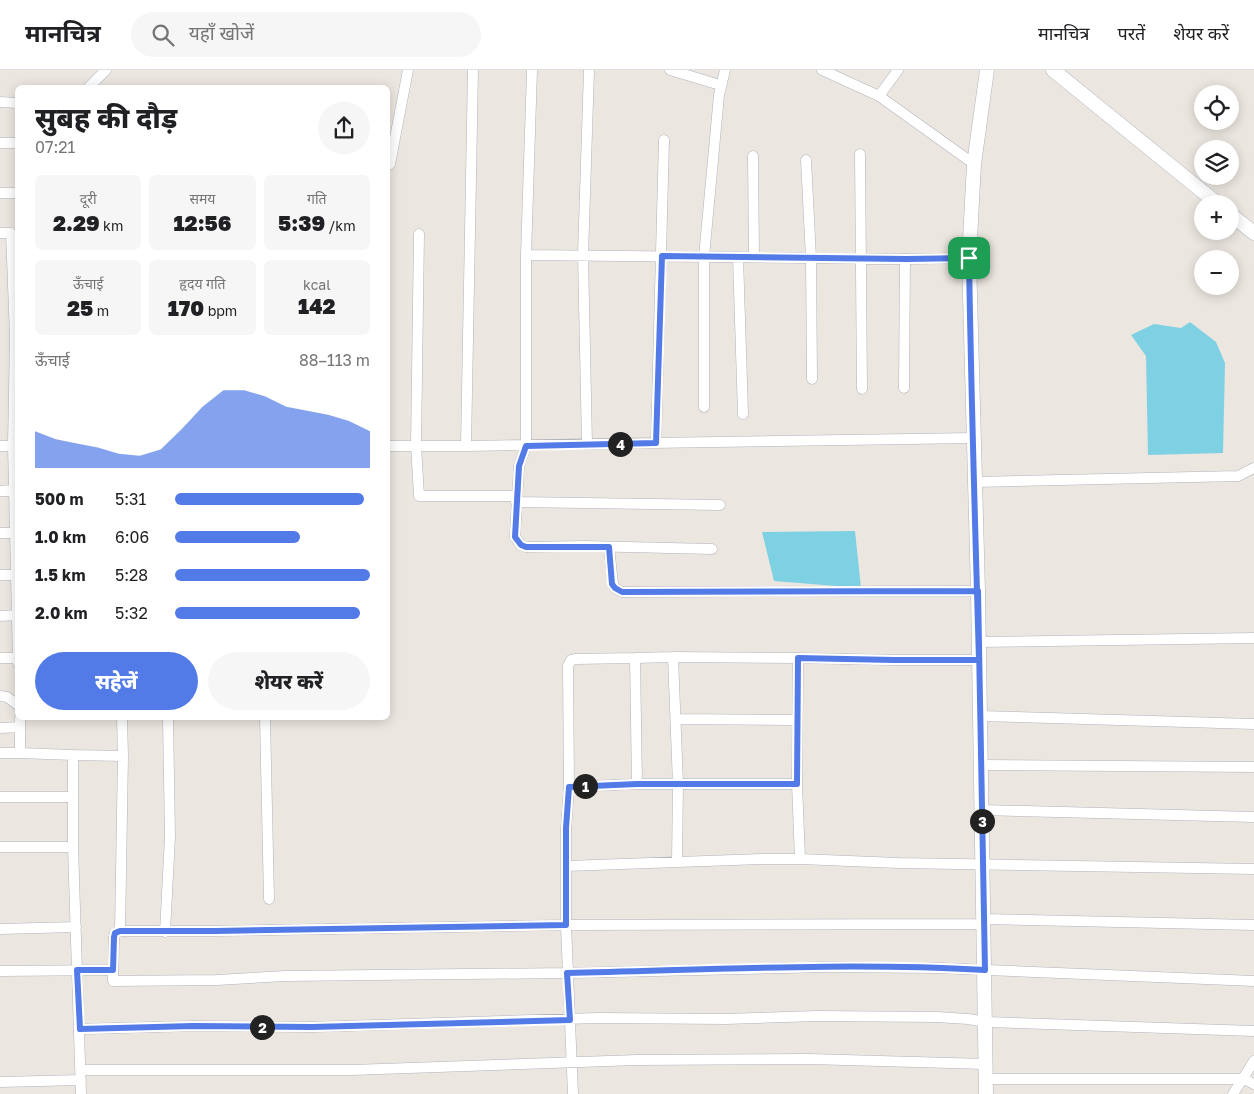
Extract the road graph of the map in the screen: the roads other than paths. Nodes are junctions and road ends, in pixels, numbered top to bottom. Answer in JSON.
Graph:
{"nodes":[{"id":1,"x":106,"y":70,"type":"edge"},
{"id":2,"x":408,"y":70,"type":"edge"},
{"id":3,"x":473,"y":70,"type":"edge"},
{"id":4,"x":532,"y":70,"type":"edge"},
{"id":5,"x":589,"y":70,"type":"edge"},
{"id":6,"x":670,"y":70,"type":"edge"},
{"id":7,"x":725,"y":70,"type":"edge"},
{"id":8,"x":822,"y":70,"type":"edge"},
{"id":9,"x":898,"y":70,"type":"edge"},
{"id":10,"x":987,"y":70,"type":"edge"},
{"id":11,"x":1053,"y":70,"type":"edge"},
{"id":12,"x":91,"y":85,"type":"edge"},
{"id":13,"x":720,"y":85,"type":"junction"},
{"id":14,"x":879,"y":96,"type":"junction"},
{"id":15,"x":0,"y":102,"type":"edge"},
{"id":16,"x":15,"y":103,"type":"edge"},
{"id":17,"x":664,"y":140,"type":"dead end"},
{"id":18,"x":0,"y":143,"type":"edge"},
{"id":19,"x":15,"y":143,"type":"edge"},
{"id":20,"x":860,"y":154,"type":"dead end"},
{"id":21,"x":753,"y":156,"type":"dead end"},
{"id":22,"x":806,"y":160,"type":"dead end"},
{"id":23,"x":390,"y":164,"type":"dead end"},
{"id":24,"x":974,"y":164,"type":"junction"},
{"id":25,"x":0,"y":193,"type":"edge"},
{"id":26,"x":15,"y":193,"type":"edge"},
{"id":27,"x":1207,"y":195,"type":"edge"},
{"id":28,"x":1239,"y":221,"type":"edge"},
{"id":29,"x":1254,"y":233,"type":"edge"},
{"id":30,"x":0,"y":234,"type":"edge"},
{"id":31,"x":419,"y":234,"type":"dead end"},
{"id":32,"x":526,"y":255,"type":"junction"},
{"id":33,"x":583,"y":255,"type":"junction"},
{"id":34,"x":662,"y":256,"type":"junction"},
{"id":35,"x":704,"y":257,"type":"junction"},
{"id":36,"x":738,"y":257,"type":"junction"},
{"id":37,"x":754,"y":257,"type":"junction"},
{"id":38,"x":811,"y":258,"type":"junction"},
{"id":39,"x":969,"y":258,"type":"junction"},
{"id":40,"x":860,"y":259,"type":"junction"},
{"id":41,"x":906,"y":259,"type":"junction"},
{"id":42,"x":812,"y":379,"type":"dead end"},
{"id":43,"x":904,"y":388,"type":"dead end"},
{"id":44,"x":862,"y":389,"type":"dead end"},
{"id":45,"x":704,"y":407,"type":"dead end"},
{"id":46,"x":743,"y":414,"type":"dead end"},
{"id":47,"x":973,"y":438,"type":"junction"},
{"id":48,"x":656,"y":443,"type":"junction"},
{"id":49,"x":587,"y":444,"type":"junction"},
{"id":50,"x":15,"y":445,"type":"edge"},
{"id":51,"x":416,"y":445,"type":"junction"},
{"id":52,"x":0,"y":446,"type":"edge"},
{"id":53,"x":390,"y":446,"type":"edge"},
{"id":54,"x":466,"y":446,"type":"junction"},
{"id":55,"x":526,"y":446,"type":"junction"},
{"id":56,"x":1254,"y":468,"type":"edge"},
{"id":57,"x":975,"y":482,"type":"junction"},
{"id":58,"x":15,"y":490,"type":"edge"},
{"id":59,"x":0,"y":491,"type":"edge"},
{"id":60,"x":516,"y":499,"type":"junction"},
{"id":61,"x":720,"y":506,"type":"dead end"},
{"id":62,"x":0,"y":533,"type":"edge"},
{"id":63,"x":15,"y":533,"type":"edge"},
{"id":64,"x":609,"y":547,"type":"junction"},
{"id":65,"x":712,"y":549,"type":"dead end"},
{"id":66,"x":0,"y":574,"type":"edge"},
{"id":67,"x":15,"y":574,"type":"edge"},
{"id":68,"x":978,"y":591,"type":"junction"},
{"id":69,"x":15,"y":615,"type":"edge"},
{"id":70,"x":0,"y":616,"type":"edge"},
{"id":71,"x":1254,"y":638,"type":"edge"},
{"id":72,"x":978,"y":642,"type":"junction"},
{"id":73,"x":673,"y":656,"type":"junction"},
{"id":74,"x":0,"y":658,"type":"edge"},
{"id":75,"x":15,"y":658,"type":"edge"},
{"id":76,"x":635,"y":658,"type":"junction"},
{"id":77,"x":798,"y":658,"type":"junction"},
{"id":78,"x":979,"y":660,"type":"junction"},
{"id":79,"x":0,"y":696,"type":"edge"},
{"id":80,"x":15,"y":703,"type":"edge"},
{"id":81,"x":980,"y":716,"type":"junction"},
{"id":82,"x":676,"y":718,"type":"junction"},
{"id":83,"x":122,"y":720,"type":"edge"},
{"id":84,"x":168,"y":720,"type":"edge"},
{"id":85,"x":265,"y":720,"type":"edge"},
{"id":86,"x":797,"y":720,"type":"junction"},
{"id":87,"x":20,"y":722,"type":"edge"},
{"id":88,"x":1254,"y":724,"type":"edge"},
{"id":89,"x":0,"y":728,"type":"edge"},
{"id":90,"x":0,"y":753,"type":"edge"},
{"id":91,"x":20,"y":753,"type":"junction"},
{"id":92,"x":73,"y":755,"type":"junction"},
{"id":93,"x":123,"y":756,"type":"junction"},
{"id":94,"x":981,"y":766,"type":"junction"},
{"id":95,"x":1254,"y":767,"type":"edge"},
{"id":96,"x":637,"y":784,"type":"junction"},
{"id":97,"x":678,"y":784,"type":"junction"},
{"id":98,"x":797,"y":784,"type":"junction"},
{"id":99,"x":569,"y":787,"type":"junction"},
{"id":100,"x":0,"y":797,"type":"edge"},
{"id":101,"x":72,"y":797,"type":"junction"},
{"id":102,"x":982,"y":810,"type":"junction"},
{"id":103,"x":1254,"y":817,"type":"edge"},
{"id":104,"x":0,"y":847,"type":"edge"},
{"id":105,"x":73,"y":847,"type":"junction"},
{"id":106,"x":800,"y":859,"type":"junction"},
{"id":107,"x":677,"y":862,"type":"junction"},
{"id":108,"x":983,"y":864,"type":"junction"},
{"id":109,"x":566,"y":866,"type":"junction"},
{"id":110,"x":1254,"y":869,"type":"edge"},
{"id":111,"x":269,"y":898,"type":"dead end"},
{"id":112,"x":984,"y":921,"type":"junction"},
{"id":113,"x":566,"y":925,"type":"junction"},
{"id":114,"x":1254,"y":926,"type":"edge"},
{"id":115,"x":76,"y":927,"type":"junction"},
{"id":116,"x":0,"y":929,"type":"edge"},
{"id":117,"x":120,"y":931,"type":"junction"},
{"id":118,"x":165,"y":932,"type":"junction"},
{"id":119,"x":77,"y":970,"type":"junction"},
{"id":120,"x":113,"y":970,"type":"junction"},
{"id":121,"x":985,"y":970,"type":"junction"},
{"id":122,"x":0,"y":971,"type":"edge"},
{"id":123,"x":567,"y":973,"type":"junction"},
{"id":124,"x":1254,"y":981,"type":"edge"},
{"id":125,"x":570,"y":1020,"type":"junction"},
{"id":126,"x":986,"y":1022,"type":"junction"},
{"id":127,"x":80,"y":1029,"type":"junction"},
{"id":128,"x":1254,"y":1031,"type":"edge"},
{"id":129,"x":1254,"y":1061,"type":"edge"},
{"id":130,"x":572,"y":1062,"type":"junction"},
{"id":131,"x":986,"y":1064,"type":"junction"},
{"id":132,"x":80,"y":1075,"type":"junction"},
{"id":133,"x":1244,"y":1078,"type":"junction"},
{"id":134,"x":986,"y":1079,"type":"junction"},
{"id":135,"x":0,"y":1082,"type":"edge"},
{"id":136,"x":1254,"y":1084,"type":"edge"},
{"id":137,"x":81,"y":1094,"type":"edge"},
{"id":138,"x":573,"y":1094,"type":"edge"},
{"id":139,"x":986,"y":1094,"type":"edge"},
{"id":140,"x":1233,"y":1094,"type":"edge"}],
"edges":[{"from":1,"to":12,"type":"street"},
{"from":2,"to":23,"type":"street"},
{"from":3,"to":54,"type":"street"},
{"from":4,"to":32,"type":"street"},
{"from":5,"to":33,"type":"street"},
{"from":6,"to":13,"type":"street"},
{"from":7,"to":13,"type":"street"},
{"from":8,"to":14,"type":"street"},
{"from":9,"to":14,"type":"street"},
{"from":10,"to":24,"type":"street"},
{"from":11,"to":27,"type":"street"},
{"from":13,"to":35,"type":"street"},
{"from":14,"to":24,"type":"street"},
{"from":15,"to":16,"type":"street"},
{"from":17,"to":34,"type":"street"},
{"from":18,"to":19,"type":"street"},
{"from":20,"to":40,"type":"street"},
{"from":21,"to":37,"type":"street"},
{"from":22,"to":38,"type":"street"},
{"from":24,"to":39,"type":"street"},
{"from":25,"to":26,"type":"street"},
{"from":28,"to":29,"type":"street"},
{"from":30,"to":50,"type":"street"},
{"from":31,"to":51,"type":"street"},
{"from":32,"to":33,"type":"street"},
{"from":32,"to":55,"type":"street"},
{"from":33,"to":34,"type":"street"},
{"from":33,"to":49,"type":"street"},
{"from":34,"to":35,"type":"street"},
{"from":34,"to":48,"type":"street"},
{"from":35,"to":36,"type":"street"},
{"from":35,"to":45,"type":"street"},
{"from":36,"to":37,"type":"street"},
{"from":36,"to":46,"type":"street"},
{"from":37,"to":38,"type":"street"},
{"from":38,"to":40,"type":"street"},
{"from":38,"to":42,"type":"street"},
{"from":39,"to":41,"type":"street"},
{"from":39,"to":47,"type":"street"},
{"from":40,"to":41,"type":"street"},
{"from":40,"to":44,"type":"street"},
{"from":41,"to":43,"type":"street"},
{"from":47,"to":48,"type":"street"},
{"from":47,"to":57,"type":"street"},
{"from":48,"to":49,"type":"street"},
{"from":49,"to":55,"type":"street"},
{"from":50,"to":52,"type":"street"},
{"from":51,"to":53,"type":"street"},
{"from":51,"to":54,"type":"street"},
{"from":51,"to":60,"type":"street"},
{"from":54,"to":55,"type":"street"},
{"from":55,"to":60,"type":"street"},
{"from":56,"to":57,"type":"street"},
{"from":57,"to":68,"type":"street"},
{"from":58,"to":59,"type":"street"},
{"from":60,"to":61,"type":"street"},
{"from":60,"to":64,"type":"street"},
{"from":62,"to":63,"type":"street"},
{"from":64,"to":65,"type":"street"},
{"from":64,"to":68,"type":"street"},
{"from":66,"to":67,"type":"street"},
{"from":68,"to":72,"type":"street"},
{"from":69,"to":70,"type":"street"},
{"from":71,"to":72,"type":"street"},
{"from":72,"to":78,"type":"street"},
{"from":73,"to":76,"type":"street"},
{"from":73,"to":77,"type":"street"},
{"from":73,"to":82,"type":"street"},
{"from":74,"to":75,"type":"street"},
{"from":76,"to":96,"type":"street"},
{"from":76,"to":99,"type":"street"},
{"from":77,"to":78,"type":"street"},
{"from":77,"to":86,"type":"street"},
{"from":78,"to":81,"type":"street"},
{"from":79,"to":80,"type":"street"},
{"from":81,"to":88,"type":"street"},
{"from":81,"to":94,"type":"street"},
{"from":82,"to":86,"type":"street"},
{"from":82,"to":97,"type":"street"},
{"from":83,"to":93,"type":"street"},
{"from":84,"to":118,"type":"street"},
{"from":85,"to":111,"type":"street"},
{"from":86,"to":98,"type":"street"},
{"from":87,"to":89,"type":"street"},
{"from":87,"to":91,"type":"street"},
{"from":90,"to":91,"type":"street"},
{"from":91,"to":92,"type":"street"},
{"from":92,"to":93,"type":"street"},
{"from":92,"to":101,"type":"street"},
{"from":93,"to":117,"type":"street"},
{"from":94,"to":95,"type":"street"},
{"from":94,"to":102,"type":"street"},
{"from":96,"to":97,"type":"street"},
{"from":96,"to":99,"type":"street"},
{"from":97,"to":98,"type":"street"},
{"from":97,"to":107,"type":"street"},
{"from":98,"to":106,"type":"street"},
{"from":99,"to":109,"type":"street"},
{"from":100,"to":101,"type":"street"},
{"from":101,"to":105,"type":"street"},
{"from":102,"to":103,"type":"street"},
{"from":102,"to":108,"type":"street"},
{"from":104,"to":105,"type":"street"},
{"from":105,"to":115,"type":"street"},
{"from":106,"to":107,"type":"street"},
{"from":106,"to":108,"type":"street"},
{"from":107,"to":109,"type":"street"},
{"from":108,"to":110,"type":"street"},
{"from":108,"to":112,"type":"street"},
{"from":109,"to":113,"type":"street"},
{"from":112,"to":113,"type":"street"},
{"from":112,"to":114,"type":"street"},
{"from":112,"to":121,"type":"street"},
{"from":113,"to":118,"type":"street"},
{"from":113,"to":123,"type":"street"},
{"from":115,"to":116,"type":"street"},
{"from":115,"to":119,"type":"street"},
{"from":117,"to":118,"type":"street"},
{"from":117,"to":120,"type":"street"},
{"from":119,"to":120,"type":"street"},
{"from":119,"to":122,"type":"street"},
{"from":119,"to":127,"type":"street"},
{"from":120,"to":123,"type":"street"},
{"from":121,"to":123,"type":"street"},
{"from":121,"to":124,"type":"street"},
{"from":121,"to":126,"type":"street"},
{"from":123,"to":125,"type":"street"},
{"from":125,"to":126,"type":"street"},
{"from":125,"to":127,"type":"street"},
{"from":125,"to":130,"type":"street"},
{"from":126,"to":128,"type":"street"},
{"from":126,"to":131,"type":"street"},
{"from":127,"to":132,"type":"street"},
{"from":129,"to":133,"type":"street"},
{"from":130,"to":131,"type":"street"},
{"from":130,"to":132,"type":"street"},
{"from":130,"to":138,"type":"street"},
{"from":131,"to":134,"type":"street"},
{"from":132,"to":135,"type":"street"},
{"from":132,"to":137,"type":"street"},
{"from":133,"to":134,"type":"street"},
{"from":133,"to":136,"type":"street"},
{"from":133,"to":140,"type":"street"},
{"from":134,"to":139,"type":"street"}]}
